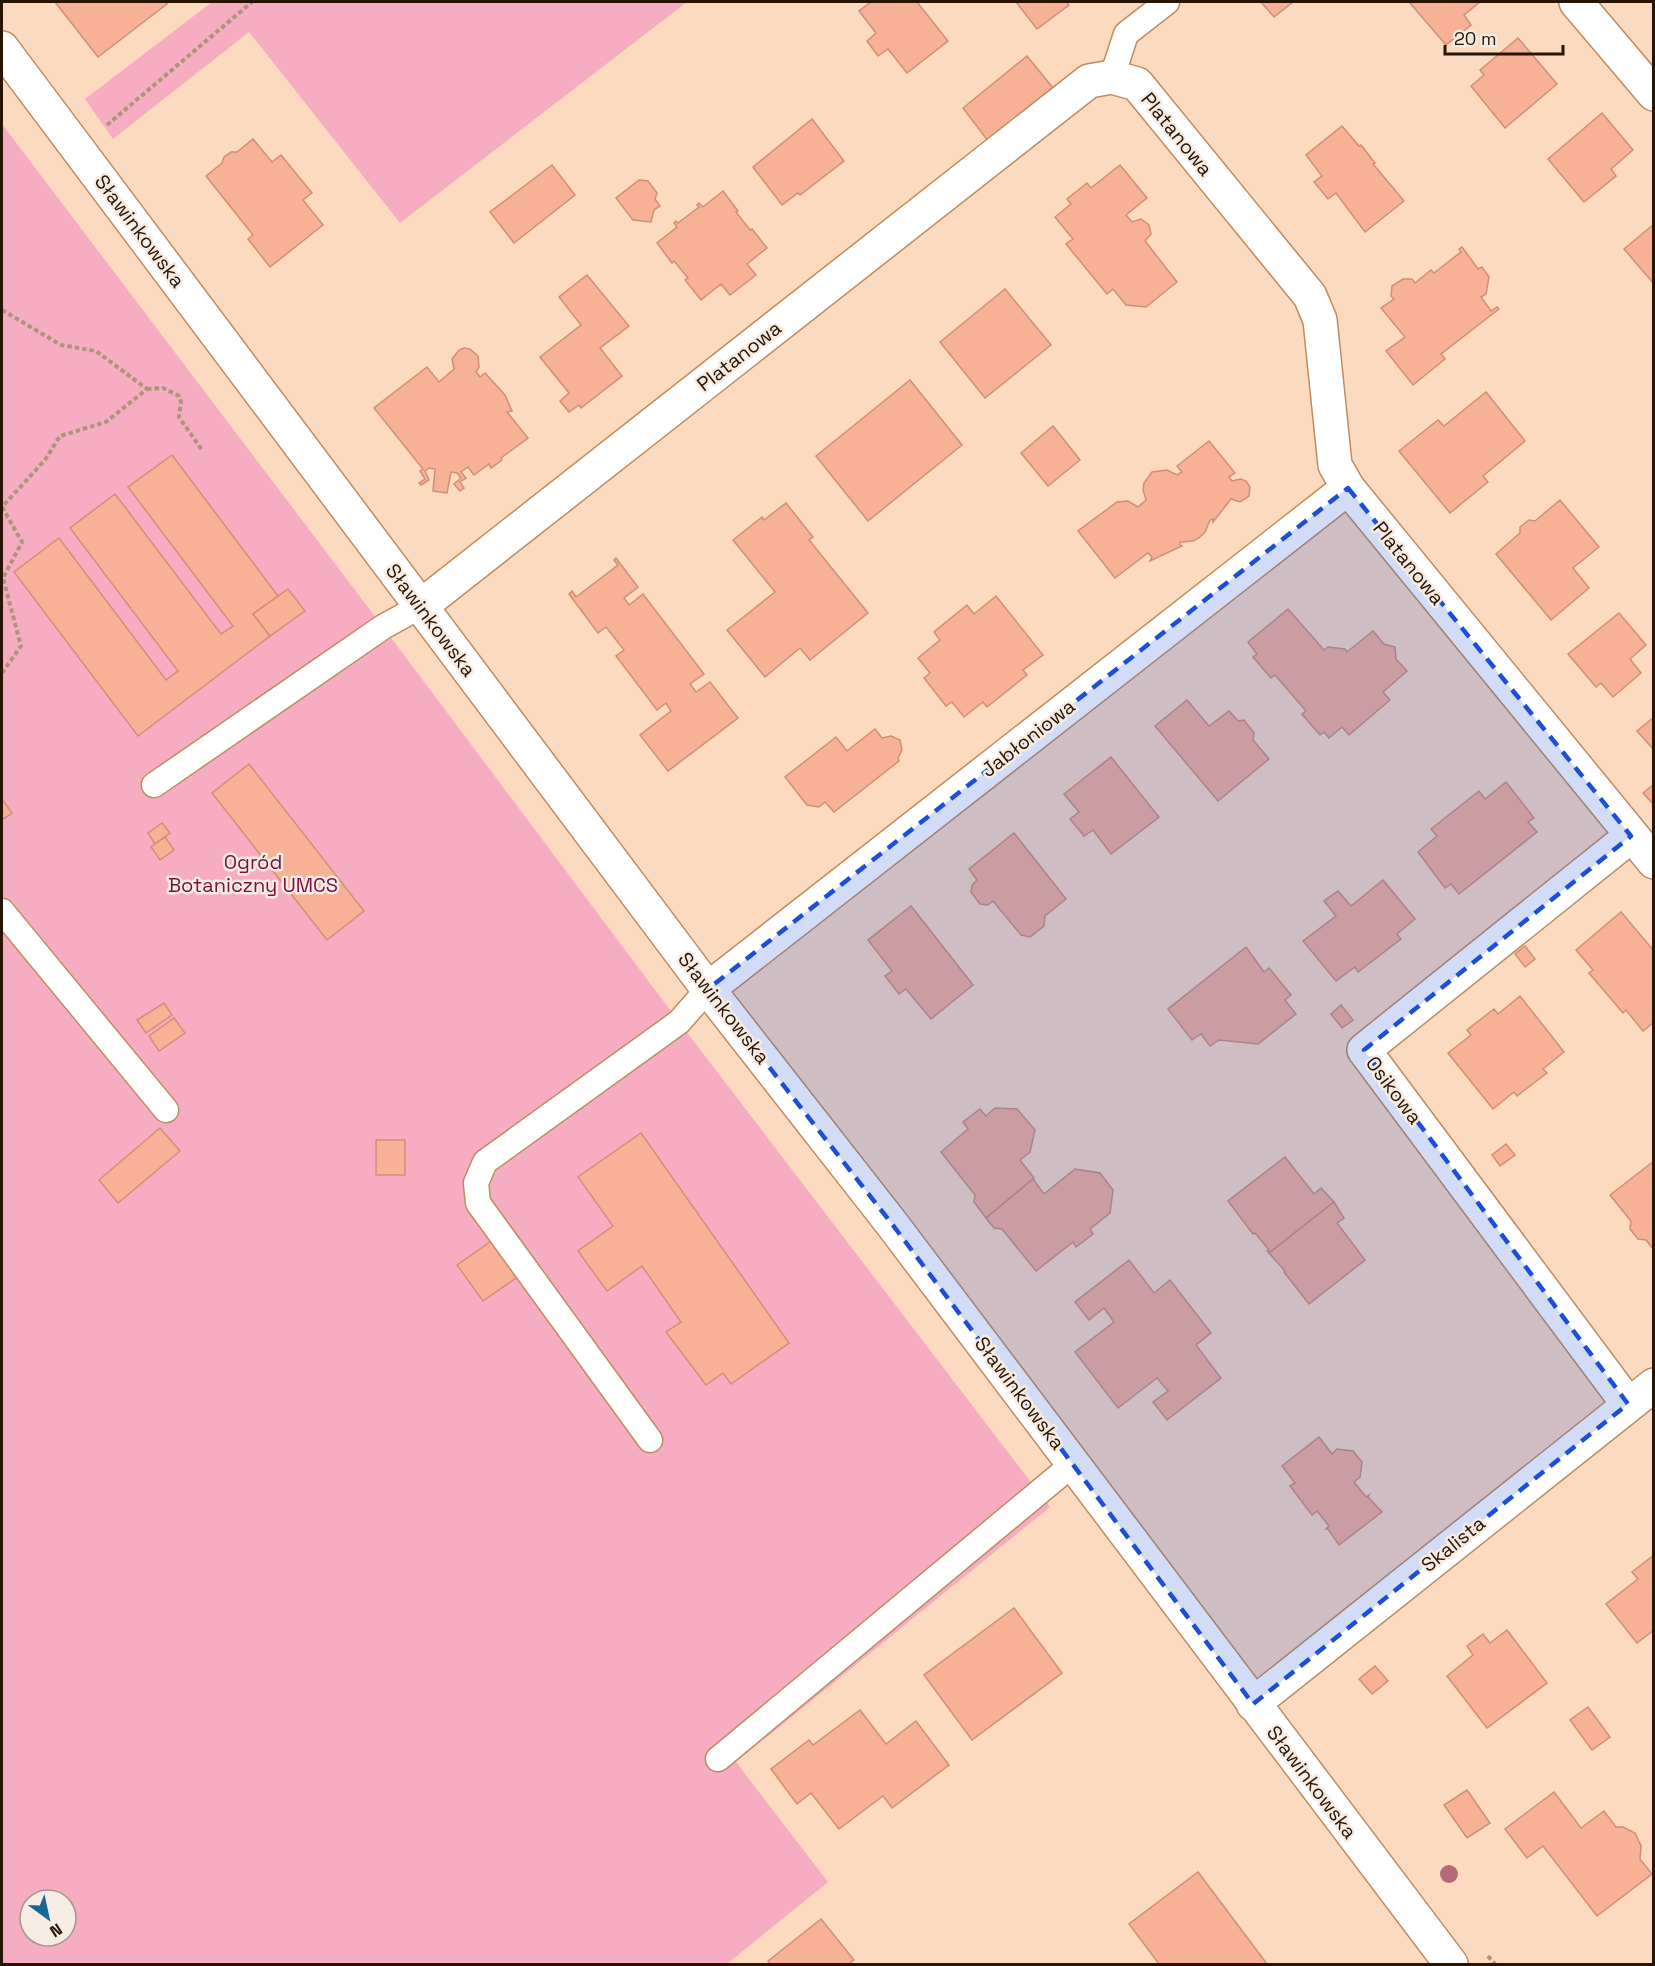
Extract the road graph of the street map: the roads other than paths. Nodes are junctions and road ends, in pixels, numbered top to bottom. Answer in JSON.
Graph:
{"nodes":[{"id":1,"x":1167,"y":2,"type":"edge"},
{"id":2,"x":1576,"y":2,"type":"edge"},
{"id":3,"x":2,"y":48,"type":"edge"},
{"id":4,"x":1112,"y":77,"type":"junction"},
{"id":5,"x":1653,"y":94,"type":"edge"},
{"id":6,"x":1348,"y":488,"type":"junction"},
{"id":7,"x":421,"y":606,"type":"junction"},
{"id":8,"x":154,"y":784,"type":"dead end"},
{"id":9,"x":1631,"y":836,"type":"junction"},
{"id":10,"x":1653,"y":862,"type":"edge"},
{"id":11,"x":3,"y":916,"type":"edge"},
{"id":12,"x":708,"y":989,"type":"junction"},
{"id":13,"x":166,"y":1110,"type":"dead end"},
{"id":14,"x":1653,"y":1385,"type":"edge"},
{"id":15,"x":1628,"y":1404,"type":"junction"},
{"id":16,"x":650,"y":1440,"type":"dead end"},
{"id":17,"x":1073,"y":1464,"type":"junction"},
{"id":18,"x":1253,"y":1704,"type":"junction"},
{"id":19,"x":718,"y":1759,"type":"dead end"},
{"id":20,"x":1451,"y":1965,"type":"edge"}],
"edges":[{"from":1,"to":4,"type":"lane"},
{"from":2,"to":5,"type":"street"},
{"from":3,"to":7,"type":"street","name":"Sławinkowska"},
{"from":4,"to":6,"type":"street","name":"Platanowa"},
{"from":4,"to":7,"type":"street","name":"Platanowa"},
{"from":6,"to":9,"type":"street","name":"Platanowa"},
{"from":6,"to":12,"type":"street","name":"Jabłoniowa"},
{"from":7,"to":8,"type":"lane"},
{"from":7,"to":12,"type":"street","name":"Sławinkowska"},
{"from":9,"to":10,"type":"street","name":"Platanowa"},
{"from":9,"to":15,"type":"street","name":"Osikowa"},
{"from":11,"to":13,"type":"lane"},
{"from":12,"to":16,"type":"lane"},
{"from":12,"to":17,"type":"street","name":"Sławinkowska"},
{"from":14,"to":15,"type":"street","name":"Skalista"},
{"from":15,"to":18,"type":"street","name":"Skalista"},
{"from":17,"to":18,"type":"street","name":"Sławinkowska"},
{"from":17,"to":19,"type":"lane"},
{"from":18,"to":20,"type":"street","name":"Sławinkowska"}]}
